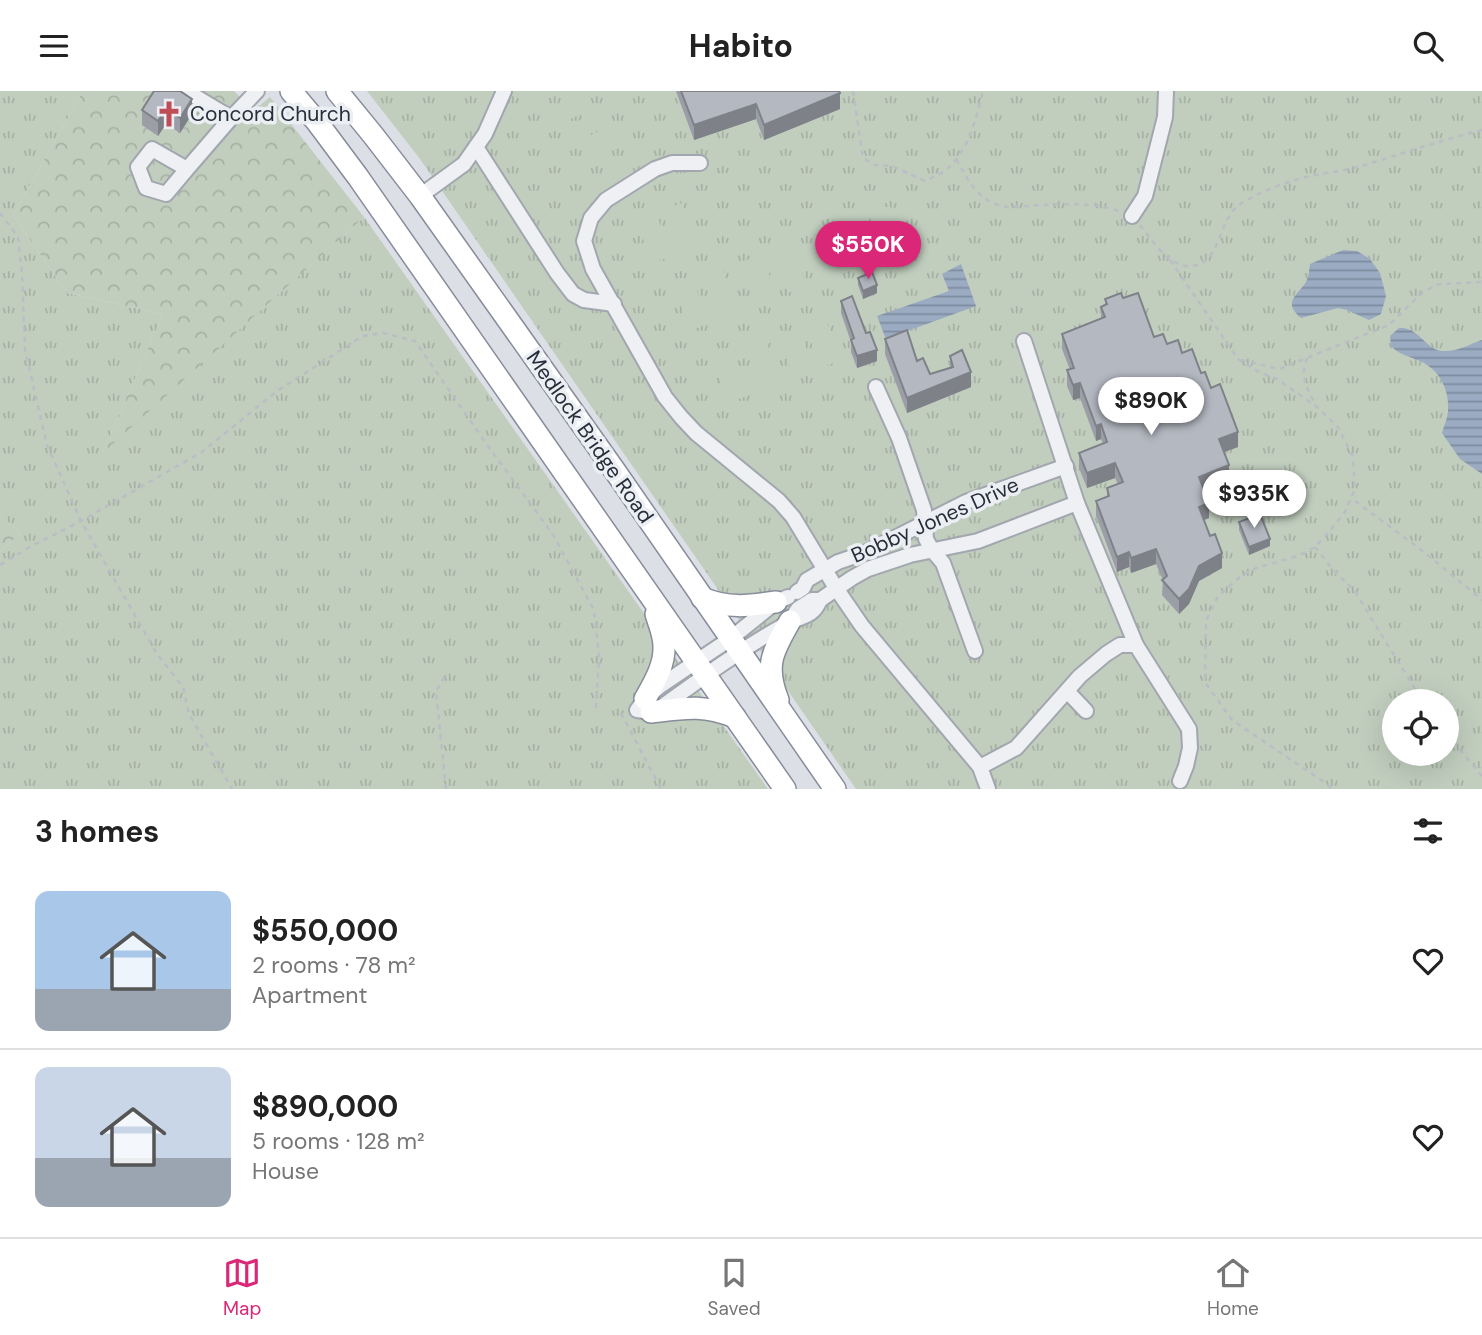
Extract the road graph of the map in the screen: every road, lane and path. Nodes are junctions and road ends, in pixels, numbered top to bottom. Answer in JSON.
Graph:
{"nodes":[{"id":1,"x":187,"y":91,"type":"edge"},
{"id":2,"x":257,"y":91,"type":"edge"},
{"id":3,"x":291,"y":91,"type":"edge"},
{"id":4,"x":337,"y":91,"type":"edge"},
{"id":5,"x":504,"y":91,"type":"edge"},
{"id":6,"x":853,"y":91,"type":"edge"},
{"id":7,"x":983,"y":91,"type":"edge"},
{"id":8,"x":1166,"y":91,"type":"edge"},
{"id":9,"x":231,"y":118,"type":"junction"},
{"id":10,"x":1482,"y":129,"type":"edge"},
{"id":11,"x":476,"y":147,"type":"junction"},
{"id":12,"x":956,"y":159,"type":"junction"},
{"id":13,"x":700,"y":163,"type":"dead end"},
{"id":14,"x":187,"y":169,"type":"dead end"},
{"id":15,"x":421,"y":197,"type":"junction"},
{"id":16,"x":0,"y":213,"type":"edge"},
{"id":17,"x":1132,"y":216,"type":"junction"},
{"id":18,"x":1170,"y":260,"type":"junction"},
{"id":19,"x":1482,"y":282,"type":"edge"},
{"id":20,"x":614,"y":304,"type":"junction"},
{"id":21,"x":1024,"y":341,"type":"dead end"},
{"id":22,"x":1307,"y":357,"type":"junction"},
{"id":23,"x":1238,"y":359,"type":"junction"},
{"id":24,"x":876,"y":387,"type":"dead end"},
{"id":25,"x":1317,"y":407,"type":"junction"},
{"id":26,"x":1066,"y":466,"type":"junction"},
{"id":27,"x":1354,"y":501,"type":"dead end"},
{"id":28,"x":1077,"y":503,"type":"junction"},
{"id":29,"x":81,"y":521,"type":"junction"},
{"id":30,"x":925,"y":524,"type":"junction"},
{"id":31,"x":1315,"y":547,"type":"junction"},
{"id":32,"x":932,"y":550,"type":"junction"},
{"id":33,"x":0,"y":565,"type":"edge"},
{"id":34,"x":824,"y":569,"type":"junction"},
{"id":35,"x":836,"y":588,"type":"junction"},
{"id":36,"x":792,"y":593,"type":"junction"},
{"id":37,"x":650,"y":595,"type":"junction"},
{"id":38,"x":702,"y":598,"type":"junction"},
{"id":39,"x":1482,"y":600,"type":"edge"},
{"id":40,"x":790,"y":621,"type":"junction"},
{"id":41,"x":734,"y":645,"type":"junction"},
{"id":42,"x":1136,"y":645,"type":"junction"},
{"id":43,"x":975,"y":651,"type":"dead end"},
{"id":44,"x":701,"y":668,"type":"junction"},
{"id":45,"x":446,"y":674,"type":"dead end"},
{"id":46,"x":1415,"y":689,"type":"edge"},
{"id":47,"x":1067,"y":691,"type":"junction"},
{"id":48,"x":648,"y":705,"type":"junction"},
{"id":49,"x":596,"y":708,"type":"dead end"},
{"id":50,"x":1086,"y":711,"type":"dead end"},
{"id":51,"x":621,"y":713,"type":"dead end"},
{"id":52,"x":783,"y":715,"type":"junction"},
{"id":53,"x":735,"y":717,"type":"junction"},
{"id":54,"x":1459,"y":746,"type":"edge"},
{"id":55,"x":980,"y":767,"type":"junction"},
{"id":56,"x":1482,"y":776,"type":"edge"},
{"id":57,"x":1180,"y":781,"type":"dead end"},
{"id":58,"x":232,"y":789,"type":"edge"},
{"id":59,"x":446,"y":789,"type":"edge"},
{"id":60,"x":661,"y":789,"type":"edge"},
{"id":61,"x":785,"y":789,"type":"edge"},
{"id":62,"x":835,"y":789,"type":"edge"},
{"id":63,"x":988,"y":789,"type":"edge"},
{"id":64,"x":1332,"y":789,"type":"edge"}],
"edges":[{"from":1,"to":9,"type":"lane"},
{"from":2,"to":9,"type":"lane"},
{"from":3,"to":37,"type":"highway","name":"Medlock Bridge Road"},
{"from":4,"to":15,"type":"highway","name":"Medlock Bridge Road"},
{"from":5,"to":11,"type":"lane"},
{"from":6,"to":12,"type":"path"},
{"from":7,"to":12,"type":"path"},
{"from":8,"to":17,"type":"lane"},
{"from":9,"to":14,"type":"lane"},
{"from":10,"to":18,"type":"path"},
{"from":11,"to":15,"type":"lane"},
{"from":11,"to":20,"type":"lane"},
{"from":12,"to":17,"type":"path"},
{"from":13,"to":20,"type":"lane"},
{"from":15,"to":38,"type":"highway","name":"Medlock Bridge Road"},
{"from":16,"to":29,"type":"path"},
{"from":17,"to":18,"type":"path"},
{"from":18,"to":23,"type":"path"},
{"from":19,"to":22,"type":"path"},
{"from":20,"to":34,"type":"lane"},
{"from":21,"to":26,"type":"lane"},
{"from":22,"to":23,"type":"path"},
{"from":22,"to":25,"type":"path"},
{"from":23,"to":25,"type":"path"},
{"from":24,"to":30,"type":"lane"},
{"from":25,"to":31,"type":"path"},
{"from":26,"to":28,"type":"lane"},
{"from":26,"to":30,"type":"lane","name":"Bobby Jones Drive"},
{"from":27,"to":39,"type":"path"},
{"from":28,"to":32,"type":"lane","name":"Bobby Jones Drive"},
{"from":28,"to":42,"type":"lane"},
{"from":29,"to":33,"type":"path"},
{"from":29,"to":49,"type":"path"},
{"from":29,"to":58,"type":"path"},
{"from":30,"to":32,"type":"lane"},
{"from":30,"to":34,"type":"lane","name":"Bobby Jones Drive"},
{"from":31,"to":46,"type":"path"},
{"from":31,"to":64,"type":"path"},
{"from":32,"to":35,"type":"lane","name":"Bobby Jones Drive"},
{"from":32,"to":43,"type":"lane"},
{"from":34,"to":35,"type":"lane"},
{"from":34,"to":36,"type":"lane","name":"Bobby Jones Drive"},
{"from":35,"to":40,"type":"lane","name":"Bobby Jones Drive"},
{"from":35,"to":55,"type":"lane"},
{"from":36,"to":38,"type":"highway"},
{"from":36,"to":40,"type":"lane"},
{"from":36,"to":41,"type":"lane","name":"Bobby Jones Drive"},
{"from":37,"to":44,"type":"highway","name":"Medlock Bridge Road"},
{"from":37,"to":48,"type":"highway"},
{"from":38,"to":41,"type":"highway","name":"Medlock Bridge Road"},
{"from":40,"to":41,"type":"lane","name":"Bobby Jones Drive"},
{"from":40,"to":52,"type":"highway"},
{"from":41,"to":44,"type":"lane","name":"Bobby Jones Drive"},
{"from":41,"to":52,"type":"highway","name":"Medlock Bridge Road"},
{"from":42,"to":47,"type":"lane"},
{"from":42,"to":57,"type":"lane"},
{"from":44,"to":48,"type":"lane","name":"Bobby Jones Drive"},
{"from":44,"to":53,"type":"highway","name":"Medlock Bridge Road"},
{"from":45,"to":59,"type":"path"},
{"from":47,"to":50,"type":"lane"},
{"from":47,"to":55,"type":"lane"},
{"from":48,"to":53,"type":"highway"},
{"from":51,"to":60,"type":"path"},
{"from":52,"to":62,"type":"highway","name":"Medlock Bridge Road"},
{"from":53,"to":61,"type":"highway","name":"Medlock Bridge Road"},
{"from":54,"to":56,"type":"path"},
{"from":55,"to":63,"type":"lane"}]}
